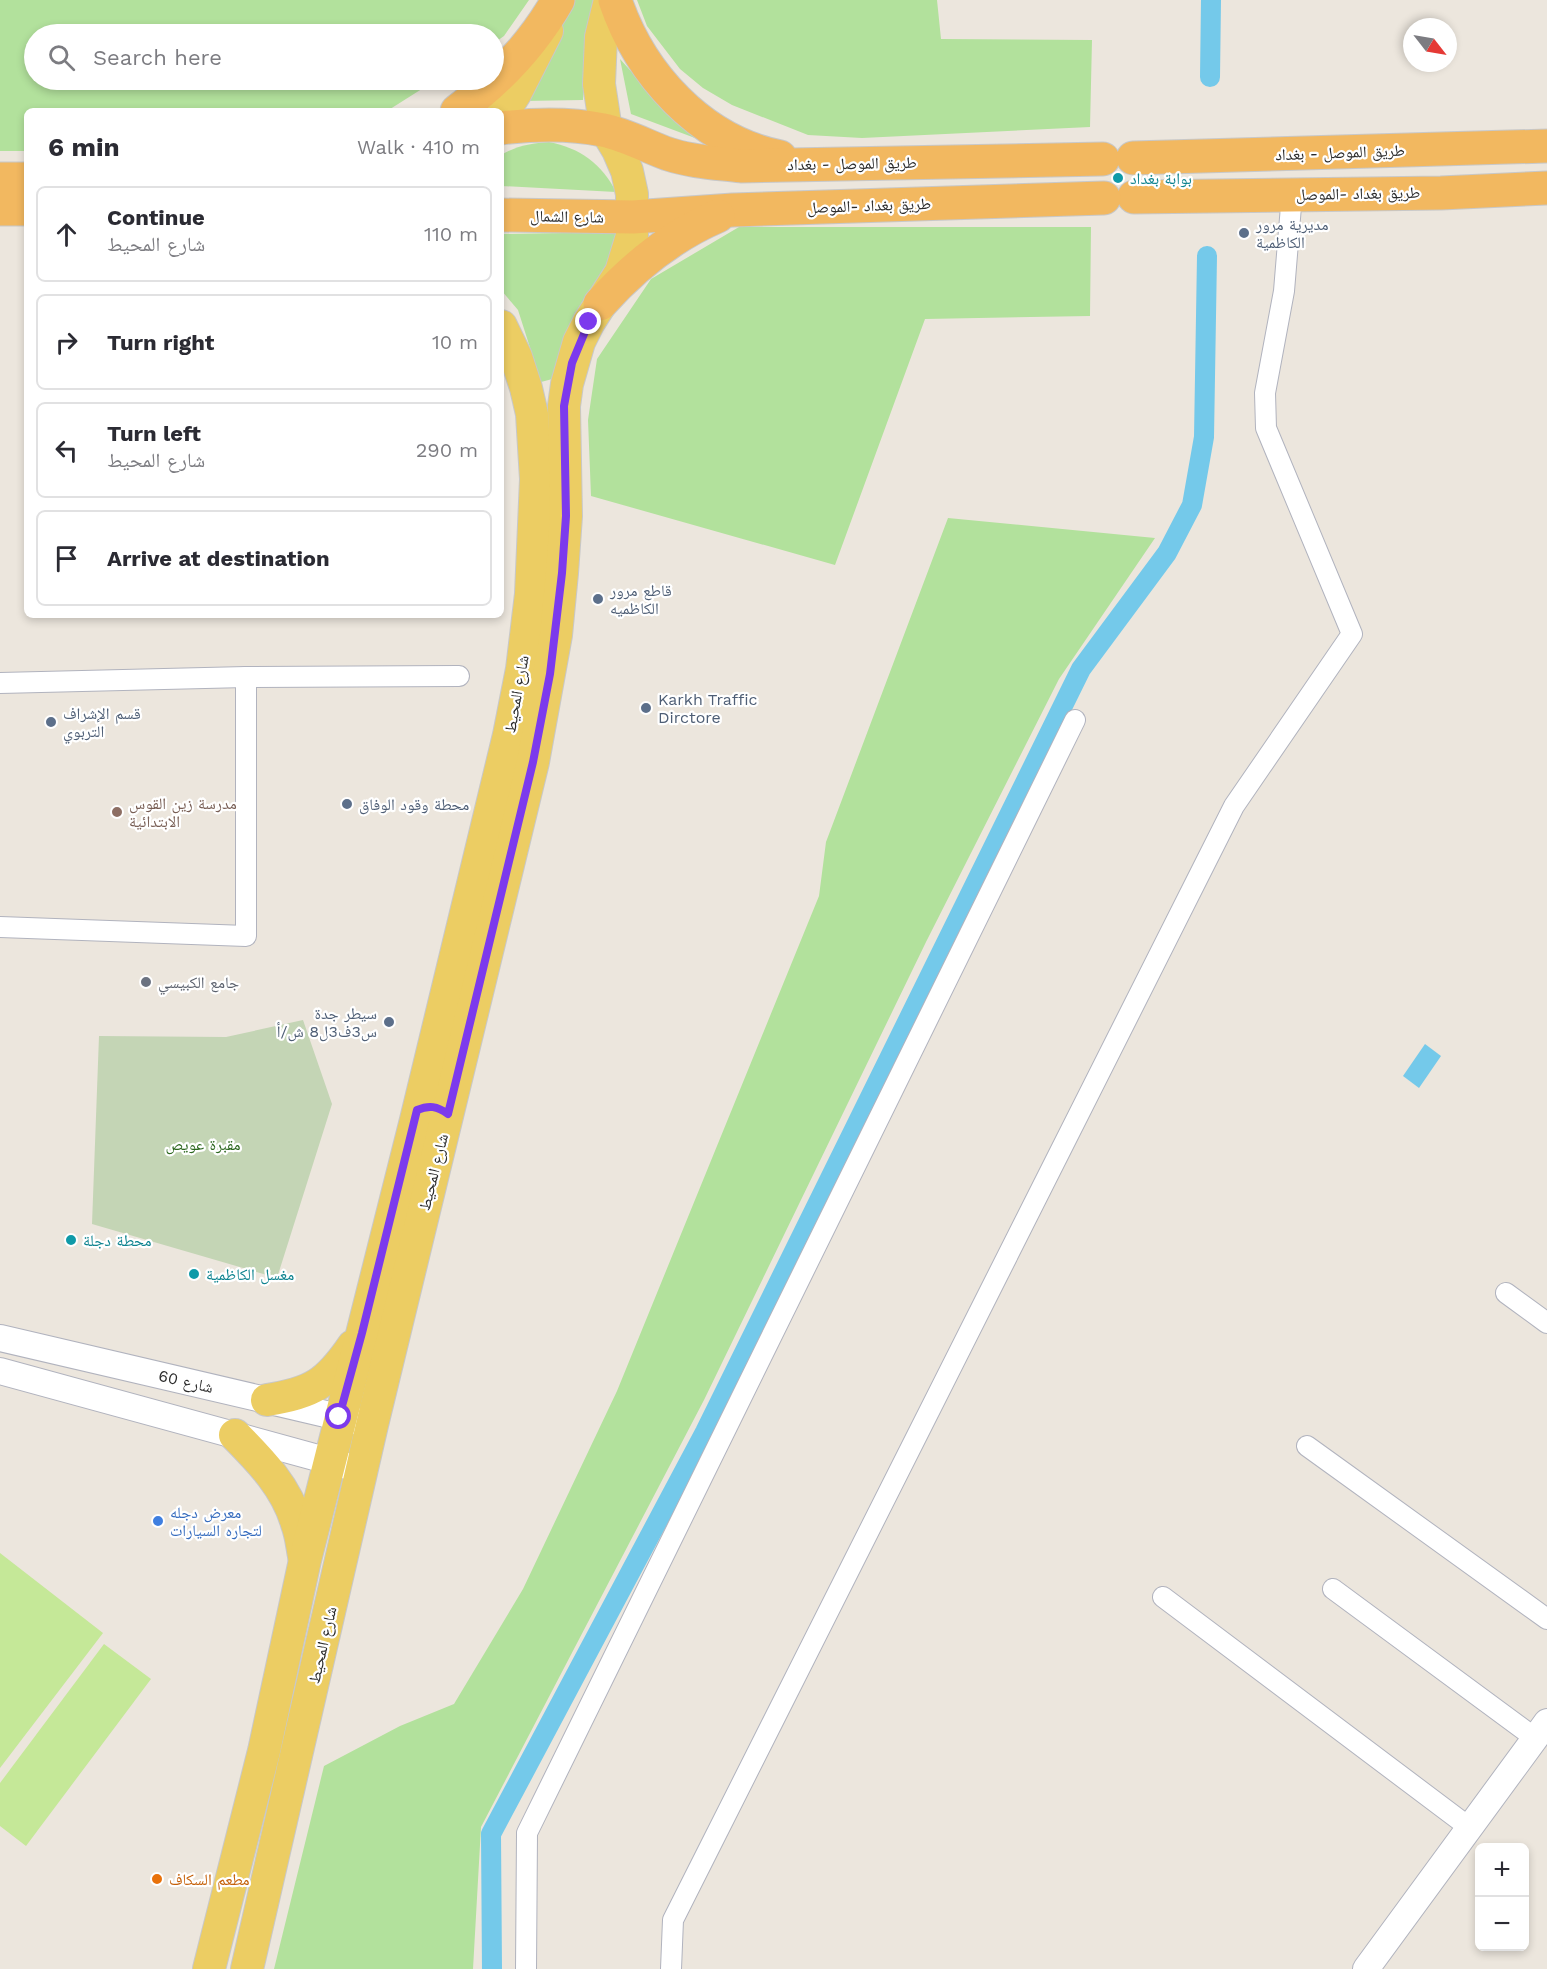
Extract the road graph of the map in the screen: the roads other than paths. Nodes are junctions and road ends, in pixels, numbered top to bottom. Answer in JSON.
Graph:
{"nodes":[{"id":1,"x":560,"y":0,"type":"edge"},
{"id":2,"x":610,"y":0,"type":"edge"},
{"id":3,"x":615,"y":0,"type":"edge"},
{"id":4,"x":504,"y":71,"type":"edge"},
{"id":5,"x":482,"y":90,"type":"edge"},
{"id":6,"x":461,"y":108,"type":"edge"},
{"id":7,"x":504,"y":111,"type":"edge"},
{"id":8,"x":504,"y":128,"type":"edge"},
{"id":9,"x":606,"y":130,"type":"junction"},
{"id":10,"x":1547,"y":146,"type":"edge"},
{"id":11,"x":1438,"y":149,"type":"junction"},
{"id":12,"x":1390,"y":152,"type":"junction"},
{"id":13,"x":841,"y":163,"type":"junction"},
{"id":14,"x":0,"y":179,"type":"edge"},
{"id":15,"x":24,"y":179,"type":"edge"},
{"id":16,"x":1547,"y":188,"type":"edge"},
{"id":17,"x":1392,"y":193,"type":"junction"},
{"id":18,"x":1441,"y":193,"type":"junction"},
{"id":19,"x":1292,"y":194,"type":"junction"},
{"id":20,"x":24,"y":209,"type":"edge"},
{"id":21,"x":0,"y":210,"type":"edge"},
{"id":22,"x":733,"y":210,"type":"junction"},
{"id":23,"x":504,"y":215,"type":"edge"},
{"id":24,"x":633,"y":217,"type":"junction"},
{"id":25,"x":600,"y":304,"type":"junction"},
{"id":26,"x":504,"y":332,"type":"edge"},
{"id":27,"x":246,"y":676,"type":"junction"},
{"id":28,"x":459,"y":676,"type":"dead end"},
{"id":29,"x":0,"y":683,"type":"edge"},
{"id":30,"x":1075,"y":720,"type":"dead end"},
{"id":31,"x":0,"y":927,"type":"edge"},
{"id":32,"x":441,"y":1075,"type":"junction"},
{"id":33,"x":433,"y":1112,"type":"junction"},
{"id":34,"x":1506,"y":1293,"type":"dead end"},
{"id":35,"x":1547,"y":1323,"type":"edge"},
{"id":36,"x":362,"y":1333,"type":"junction"},
{"id":37,"x":0,"y":1338,"type":"edge"},
{"id":38,"x":0,"y":1371,"type":"edge"},
{"id":39,"x":267,"y":1400,"type":"junction"},
{"id":40,"x":339,"y":1417,"type":"junction"},
{"id":41,"x":372,"y":1425,"type":"junction"},
{"id":42,"x":235,"y":1435,"type":"junction"},
{"id":43,"x":1307,"y":1446,"type":"dead end"},
{"id":44,"x":330,"y":1461,"type":"junction"},
{"id":45,"x":362,"y":1470,"type":"junction"},
{"id":46,"x":305,"y":1560,"type":"junction"},
{"id":47,"x":1333,"y":1589,"type":"dead end"},
{"id":48,"x":1163,"y":1597,"type":"dead end"},
{"id":49,"x":1547,"y":1619,"type":"edge"},
{"id":50,"x":1541,"y":1730,"type":"edge"},
{"id":51,"x":1470,"y":1827,"type":"junction"},
{"id":52,"x":209,"y":1969,"type":"edge"},
{"id":53,"x":247,"y":1969,"type":"edge"},
{"id":54,"x":526,"y":1969,"type":"edge"},
{"id":55,"x":671,"y":1969,"type":"edge"},
{"id":56,"x":1366,"y":1969,"type":"edge"}],
"edges":[{"from":1,"to":4,"type":"highway"},
{"from":1,"to":7,"type":"main road"},
{"from":2,"to":9,"type":"main road"},
{"from":3,"to":13,"type":"highway"},
{"from":5,"to":6,"type":"highway"},
{"from":8,"to":9,"type":"highway"},
{"from":9,"to":13,"type":"highway","name":"طريق الموصل - بغداد"},
{"from":9,"to":24,"type":"main road","name":"شارع المحيط"},
{"from":10,"to":11,"type":"highway","name":"طريق الموصل - بغداد"},
{"from":11,"to":12,"type":"highway","name":"طريق الموصل - بغداد"},
{"from":11,"to":18,"type":"highway"},
{"from":12,"to":13,"type":"highway","name":"طريق الموصل - بغداد"},
{"from":12,"to":17,"type":"highway"},
{"from":14,"to":15,"type":"highway"},
{"from":16,"to":18,"type":"highway","name":"طريق بغداد -الموصل"},
{"from":17,"to":18,"type":"highway","name":"طريق بغداد -الموصل"},
{"from":17,"to":19,"type":"highway","name":"طريق بغداد -الموصل"},
{"from":19,"to":22,"type":"highway","name":"طريق بغداد -الموصل"},
{"from":19,"to":55,"type":"street"},
{"from":20,"to":21,"type":"highway"},
{"from":22,"to":24,"type":"highway","name":"طريق بغداد -الموصل"},
{"from":22,"to":25,"type":"highway"},
{"from":23,"to":24,"type":"highway","name":"شارع الشمال"},
{"from":24,"to":25,"type":"main road","name":"شارع المحيط"},
{"from":25,"to":32,"type":"main road","name":"شارع المحيط"},
{"from":26,"to":32,"type":"main road","name":"شارع المحيط"},
{"from":27,"to":28,"type":"street"},
{"from":27,"to":29,"type":"street"},
{"from":27,"to":31,"type":"street"},
{"from":30,"to":54,"type":"street"},
{"from":32,"to":33,"type":"main road","name":"شارع المحيط"},
{"from":33,"to":36,"type":"main road","name":"شارع المحيط"},
{"from":33,"to":41,"type":"main road","name":"شارع المحيط"},
{"from":34,"to":35,"type":"street"},
{"from":36,"to":39,"type":"main road"},
{"from":36,"to":40,"type":"main road","name":"شارع المحيط"},
{"from":37,"to":39,"type":"street","name":"شارع 60"},
{"from":38,"to":42,"type":"street"},
{"from":39,"to":40,"type":"street","name":"شارع 60"},
{"from":40,"to":41,"type":"street","name":"شارع 60"},
{"from":40,"to":44,"type":"main road","name":"شارع المحيط"},
{"from":41,"to":45,"type":"main road","name":"شارع المحيط"},
{"from":42,"to":44,"type":"street"},
{"from":42,"to":46,"type":"main road"},
{"from":43,"to":49,"type":"street"},
{"from":44,"to":45,"type":"street"},
{"from":44,"to":46,"type":"main road","name":"شارع المحيط"},
{"from":45,"to":53,"type":"main road","name":"شارع المحيط"},
{"from":46,"to":52,"type":"main road","name":"شارع المحيط"},
{"from":47,"to":50,"type":"street"},
{"from":48,"to":51,"type":"street"},
{"from":50,"to":51,"type":"street"},
{"from":51,"to":56,"type":"street"}]}
